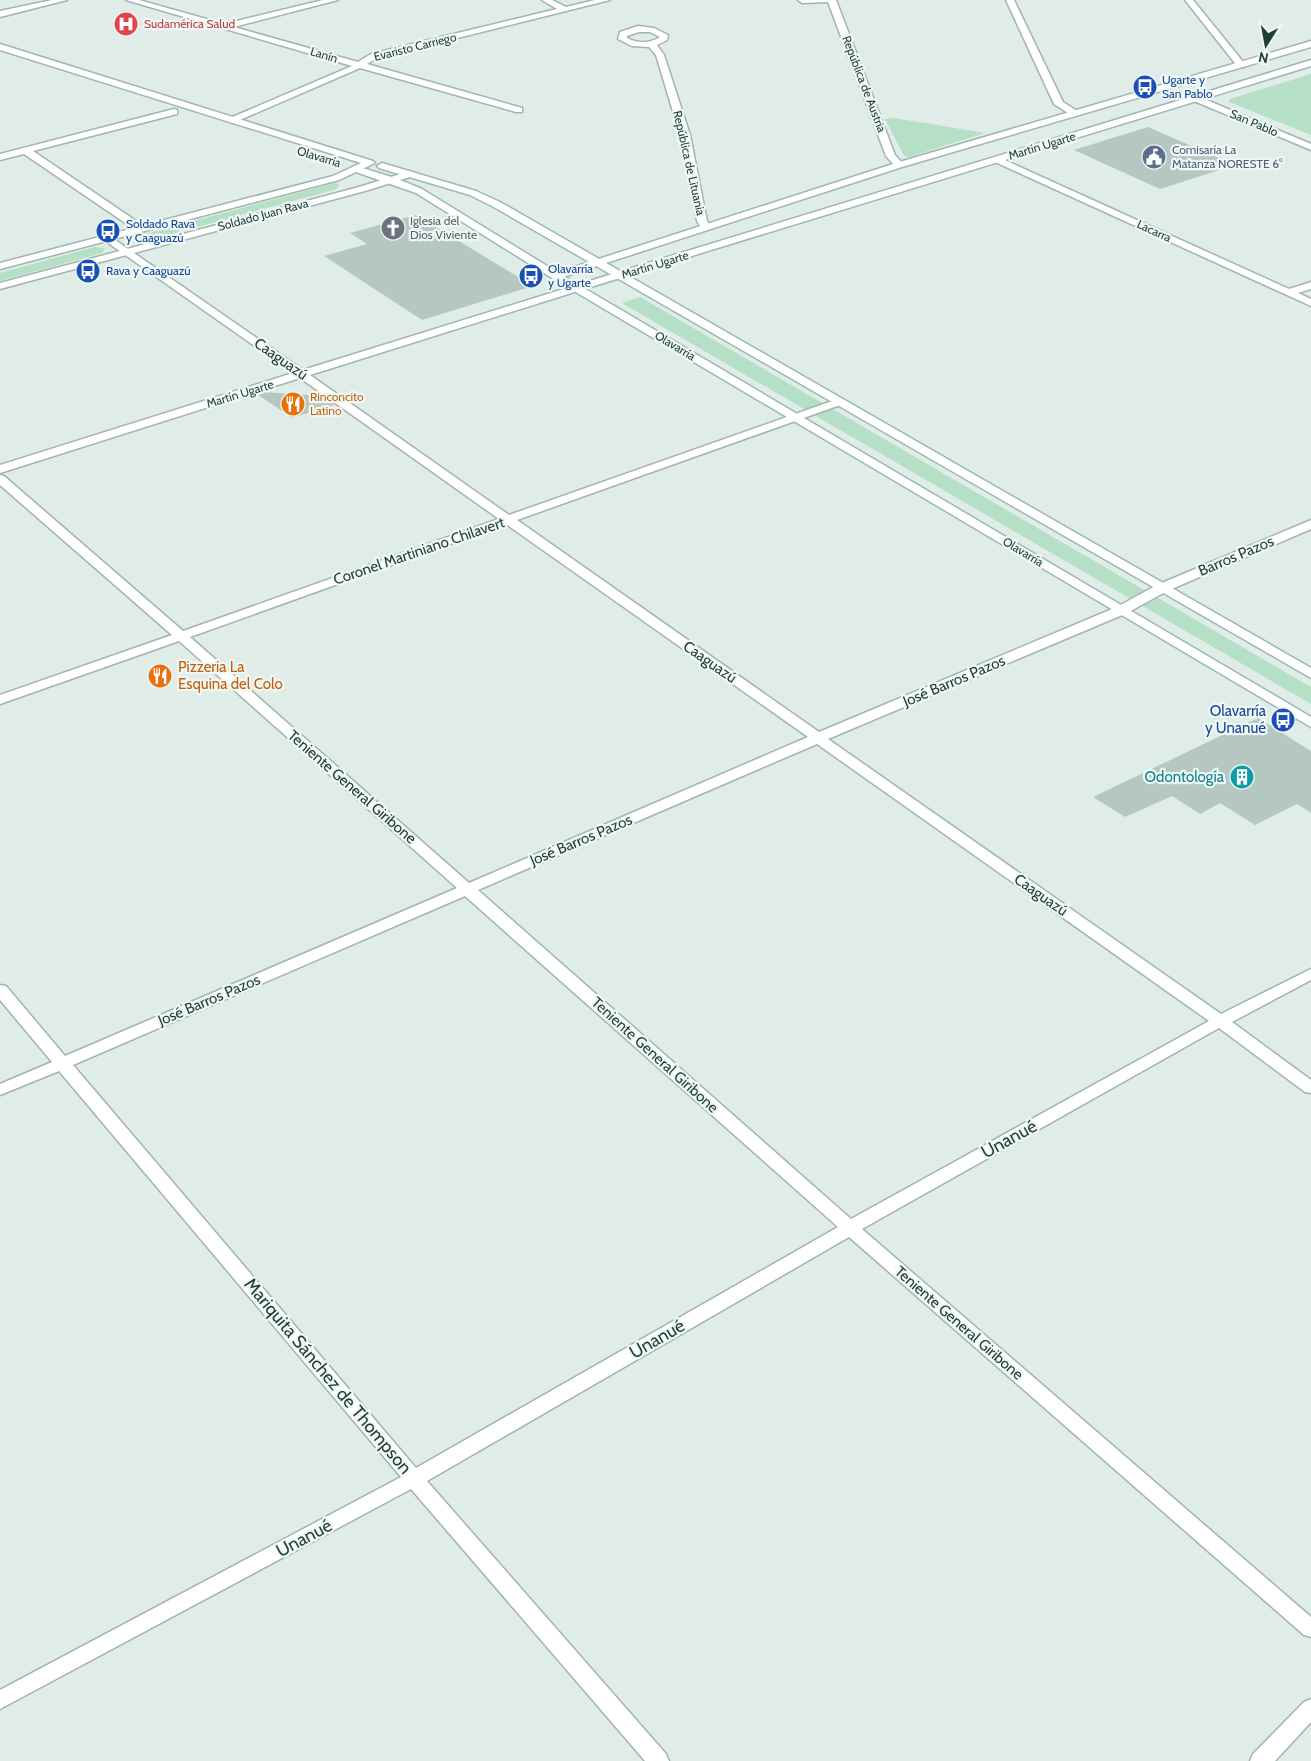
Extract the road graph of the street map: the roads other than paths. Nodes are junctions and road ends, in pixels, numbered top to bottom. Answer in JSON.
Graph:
{"nodes":[{"id":1,"x":64,"y":0,"type":"edge"},
{"id":2,"x":130,"y":0,"type":"edge"},
{"id":3,"x":334,"y":0,"type":"edge"},
{"id":4,"x":546,"y":0,"type":"edge"},
{"id":5,"x":606,"y":0,"type":"edge"},
{"id":6,"x":802,"y":0,"type":"edge"},
{"id":7,"x":826,"y":0,"type":"edge"},
{"id":8,"x":832,"y":0,"type":"edge"},
{"id":9,"x":1010,"y":0,"type":"edge"},
{"id":10,"x":1189,"y":0,"type":"edge"},
{"id":11,"x":565,"y":10,"type":"junction"},
{"id":12,"x":0,"y":14,"type":"edge"},
{"id":13,"x":226,"y":26,"type":"junction"},
{"id":14,"x":652,"y":44,"type":"dead end"},
{"id":15,"x":1311,"y":44,"type":"edge"},
{"id":16,"x":0,"y":47,"type":"edge"},
{"id":17,"x":0,"y":56,"type":"edge"},
{"id":18,"x":1311,"y":63,"type":"edge"},
{"id":19,"x":1241,"y":65,"type":"junction"},
{"id":20,"x":358,"y":66,"type":"junction"},
{"id":21,"x":1197,"y":99,"type":"junction"},
{"id":22,"x":519,"y":110,"type":"dead end"},
{"id":23,"x":174,"y":112,"type":"junction"},
{"id":24,"x":1074,"y":113,"type":"junction"},
{"id":25,"x":233,"y":120,"type":"junction"},
{"id":26,"x":1311,"y":147,"type":"edge"},
{"id":27,"x":25,"y":150,"type":"junction"},
{"id":28,"x":0,"y":156,"type":"edge"},
{"id":29,"x":998,"y":160,"type":"junction"},
{"id":30,"x":370,"y":163,"type":"junction"},
{"id":31,"x":899,"y":165,"type":"junction"},
{"id":32,"x":356,"y":169,"type":"junction"},
{"id":33,"x":410,"y":174,"type":"junction"},
{"id":34,"x":392,"y":180,"type":"junction"},
{"id":35,"x":706,"y":227,"type":"junction"},
{"id":36,"x":141,"y":229,"type":"junction"},
{"id":37,"x":108,"y":238,"type":"junction"},
{"id":38,"x":127,"y":251,"type":"junction"},
{"id":39,"x":595,"y":262,"type":"junction"},
{"id":40,"x":0,"y":266,"type":"edge"},
{"id":41,"x":556,"y":276,"type":"junction"},
{"id":42,"x":619,"y":276,"type":"junction"},
{"id":43,"x":1311,"y":285,"type":"edge"},
{"id":44,"x":0,"y":286,"type":"edge"},
{"id":45,"x":577,"y":288,"type":"junction"},
{"id":46,"x":1289,"y":293,"type":"junction"},
{"id":47,"x":1311,"y":303,"type":"edge"},
{"id":48,"x":303,"y":374,"type":"junction"},
{"id":49,"x":838,"y":402,"type":"junction"},
{"id":50,"x":796,"y":417,"type":"junction"},
{"id":51,"x":0,"y":469,"type":"edge"},
{"id":52,"x":0,"y":479,"type":"edge"},
{"id":53,"x":509,"y":519,"type":"junction"},
{"id":54,"x":1311,"y":524,"type":"edge"},
{"id":55,"x":1162,"y":588,"type":"junction"},
{"id":56,"x":1122,"y":610,"type":"junction"},
{"id":57,"x":180,"y":635,"type":"junction"},
{"id":58,"x":1311,"y":674,"type":"edge"},
{"id":59,"x":0,"y":700,"type":"edge"},
{"id":60,"x":1311,"y":722,"type":"edge"},
{"id":61,"x":818,"y":738,"type":"junction"},
{"id":62,"x":467,"y":888,"type":"junction"},
{"id":63,"x":1311,"y":974,"type":"edge"},
{"id":64,"x":0,"y":990,"type":"edge"},
{"id":65,"x":1220,"y":1021,"type":"junction"},
{"id":66,"x":63,"y":1063,"type":"junction"},
{"id":67,"x":1311,"y":1088,"type":"edge"},
{"id":68,"x":0,"y":1090,"type":"edge"},
{"id":69,"x":850,"y":1228,"type":"junction"},
{"id":70,"x":414,"y":1479,"type":"junction"},
{"id":71,"x":1311,"y":1629,"type":"edge"},
{"id":72,"x":0,"y":1700,"type":"edge"},
{"id":73,"x":1311,"y":1708,"type":"edge"},
{"id":74,"x":658,"y":1761,"type":"edge"},
{"id":75,"x":1261,"y":1761,"type":"edge"}],
"edges":[{"from":1,"to":12,"type":"street"},
{"from":2,"to":13,"type":"street","name":"Lanín"},
{"from":3,"to":13,"type":"street"},
{"from":4,"to":11,"type":"street"},
{"from":5,"to":11,"type":"street","name":"Evaristo Carriego"},
{"from":6,"to":7,"type":"street"},
{"from":8,"to":31,"type":"street","name":"República de Austria"},
{"from":9,"to":24,"type":"street"},
{"from":10,"to":19,"type":"street"},
{"from":11,"to":20,"type":"street","name":"Evaristo Carriego"},
{"from":13,"to":20,"type":"street","name":"Lanín"},
{"from":14,"to":35,"type":"street","name":"República de Lituania"},
{"from":15,"to":19,"type":"street","name":"Martín Ugarte"},
{"from":16,"to":25,"type":"street","name":"Olavarría"},
{"from":17,"to":23,"type":"street","name":"Olavarría"},
{"from":18,"to":21,"type":"street","name":"Martín Ugarte"},
{"from":19,"to":24,"type":"street","name":"Martín Ugarte"},
{"from":20,"to":22,"type":"street","name":"Lanín"},
{"from":20,"to":25,"type":"street","name":"Evaristo Carriego"},
{"from":21,"to":26,"type":"street","name":"San Pablo"},
{"from":21,"to":29,"type":"street","name":"Martín Ugarte"},
{"from":23,"to":27,"type":"street"},
{"from":23,"to":32,"type":"street","name":"Olavarría"},
{"from":24,"to":31,"type":"street","name":"Martín Ugarte"},
{"from":25,"to":30,"type":"street","name":"Olavarría"},
{"from":27,"to":28,"type":"street"},
{"from":27,"to":36,"type":"street"},
{"from":29,"to":42,"type":"street","name":"Martín Ugarte"},
{"from":29,"to":46,"type":"street","name":"Lacarra"},
{"from":30,"to":32,"type":"street","name":"Soldado Juan Rava"},
{"from":30,"to":33,"type":"street","name":"Olavarría"},
{"from":31,"to":35,"type":"street","name":"Martín Ugarte"},
{"from":32,"to":34,"type":"street","name":"Olavarría"},
{"from":32,"to":36,"type":"street","name":"Soldado Juan Rava"},
{"from":33,"to":34,"type":"street","name":"Soldado Juan Rava"},
{"from":33,"to":39,"type":"street","name":"Olavarría"},
{"from":34,"to":38,"type":"street","name":"Soldado Juan Rava"},
{"from":34,"to":41,"type":"street","name":"Olavarría"},
{"from":35,"to":39,"type":"street","name":"Martín Ugarte"},
{"from":36,"to":37,"type":"street","name":"Soldado Juan Rava"},
{"from":37,"to":38,"type":"street","name":"Caaguazú"},
{"from":37,"to":40,"type":"street","name":"Soldado Juan Rava"},
{"from":38,"to":44,"type":"street","name":"Soldado Juan Rava"},
{"from":38,"to":48,"type":"street","name":"Caaguazú"},
{"from":39,"to":41,"type":"street","name":"Martín Ugarte"},
{"from":39,"to":42,"type":"street","name":"Olavarría"},
{"from":41,"to":45,"type":"street","name":"Olavarría"},
{"from":42,"to":45,"type":"street","name":"Martín Ugarte"},
{"from":42,"to":49,"type":"street","name":"Olavarría"},
{"from":43,"to":46,"type":"street"},
{"from":45,"to":48,"type":"street","name":"Martín Ugarte"},
{"from":45,"to":50,"type":"street","name":"Olavarría"},
{"from":46,"to":47,"type":"street","name":"Lacarra"},
{"from":48,"to":51,"type":"street","name":"Martín Ugarte"},
{"from":48,"to":53,"type":"street","name":"Caaguazú"},
{"from":49,"to":50,"type":"street","name":"Coronel Martiniano Chilavert"},
{"from":49,"to":55,"type":"street","name":"Olavarría"},
{"from":50,"to":53,"type":"street","name":"Coronel Martiniano Chilavert"},
{"from":50,"to":56,"type":"street","name":"Olavarría"},
{"from":52,"to":57,"type":"street","name":"Teniente General Giribone"},
{"from":53,"to":57,"type":"street","name":"Coronel Martiniano Chilavert"},
{"from":53,"to":61,"type":"street","name":"Caaguazú"},
{"from":54,"to":55,"type":"street","name":"Barros Pazos"},
{"from":55,"to":56,"type":"street","name":"José Barros Pazos"},
{"from":55,"to":58,"type":"street","name":"Olavarría"},
{"from":56,"to":60,"type":"street","name":"Olavarría"},
{"from":56,"to":61,"type":"street","name":"José Barros Pazos"},
{"from":57,"to":59,"type":"street","name":"Coronel Martiniano Chilavert"},
{"from":57,"to":62,"type":"street","name":"Teniente General Giribone"},
{"from":61,"to":62,"type":"street","name":"José Barros Pazos"},
{"from":61,"to":65,"type":"street","name":"Caaguazú"},
{"from":62,"to":66,"type":"street","name":"José Barros Pazos"},
{"from":62,"to":69,"type":"street","name":"Teniente General Giribone"},
{"from":63,"to":65,"type":"street","name":"Unanué"},
{"from":64,"to":66,"type":"street","name":"Mariquita Sánchez de Thompson"},
{"from":65,"to":67,"type":"street","name":"Caaguazú"},
{"from":65,"to":69,"type":"street","name":"Unanué"},
{"from":66,"to":68,"type":"street","name":"José Barros Pazos"},
{"from":66,"to":70,"type":"street","name":"Mariquita Sánchez de Thompson"},
{"from":69,"to":70,"type":"street","name":"Unanué"},
{"from":69,"to":71,"type":"street","name":"Teniente General Giribone"},
{"from":70,"to":72,"type":"street","name":"Unanué"},
{"from":70,"to":74,"type":"street","name":"Mariquita Sánchez de Thompson"},
{"from":73,"to":75,"type":"street"}]}
